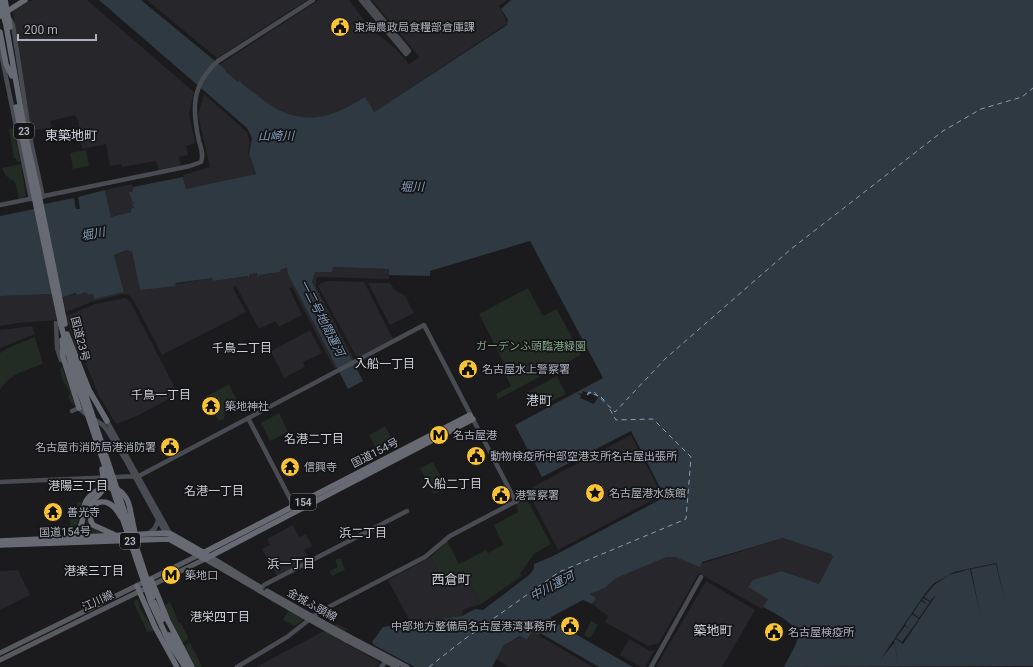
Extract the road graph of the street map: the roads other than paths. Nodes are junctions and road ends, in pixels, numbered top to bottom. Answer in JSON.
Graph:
{"nodes":[{"id":1,"x":18,"y":0,"type":"edge"},
{"id":2,"x":25,"y":0,"type":"edge"},
{"id":3,"x":313,"y":0,"type":"edge"},
{"id":4,"x":361,"y":0,"type":"edge"},
{"id":5,"x":367,"y":0,"type":"edge"},
{"id":6,"x":4,"y":1,"type":"edge"},
{"id":7,"x":0,"y":12,"type":"edge"},
{"id":8,"x":0,"y":16,"type":"edge"},
{"id":9,"x":9,"y":17,"type":"junction"},
{"id":10,"x":0,"y":32,"type":"edge"},
{"id":11,"x":0,"y":48,"type":"edge"},
{"id":12,"x":13,"y":74,"type":"junction"},
{"id":13,"x":43,"y":197,"type":"junction"},
{"id":14,"x":31,"y":199,"type":"junction"},
{"id":15,"x":0,"y":205,"type":"edge"},
{"id":16,"x":60,"y":324,"type":"junction"},
{"id":17,"x":65,"y":334,"type":"junction"},
{"id":18,"x":61,"y":360,"type":"dead end"},
{"id":19,"x":79,"y":408,"type":"junction"},
{"id":20,"x":72,"y":411,"type":"dead end"},
{"id":21,"x":88,"y":411,"type":"junction"},
{"id":22,"x":472,"y":417,"type":"junction"},
{"id":23,"x":248,"y":418,"type":"junction"},
{"id":24,"x":107,"y":421,"type":"joint"},
{"id":25,"x":98,"y":448,"type":"junction"},
{"id":26,"x":137,"y":477,"type":"junction"},
{"id":27,"x":0,"y":482,"type":"edge"},
{"id":28,"x":526,"y":496,"type":"dead end"},
{"id":29,"x":516,"y":502,"type":"junction"},
{"id":30,"x":294,"y":506,"type":"junction"},
{"id":31,"x":407,"y":511,"type":"dead end"},
{"id":32,"x":122,"y":518,"type":"junction"},
{"id":33,"x":158,"y":521,"type":"junction"},
{"id":34,"x":148,"y":534,"type":"junction"},
{"id":35,"x":75,"y":536,"type":"junction"},
{"id":36,"x":118,"y":536,"type":"junction"},
{"id":37,"x":169,"y":536,"type":"junction"},
{"id":38,"x":0,"y":541,"type":"edge"},
{"id":39,"x":0,"y":545,"type":"edge"},
{"id":40,"x":204,"y":556,"type":"junction"},
{"id":41,"x":139,"y":557,"type":"junction"},
{"id":42,"x":701,"y":577,"type":"dead end"},
{"id":43,"x":151,"y":579,"type":"junction"},
{"id":44,"x":154,"y":585,"type":"junction"},
{"id":45,"x":137,"y":586,"type":"junction"},
{"id":46,"x":262,"y":588,"type":"junction"},
{"id":47,"x":140,"y":592,"type":"junction"},
{"id":48,"x":305,"y":614,"type":"junction"},
{"id":49,"x":0,"y":653,"type":"edge"},
{"id":50,"x":0,"y":660,"type":"edge"},
{"id":51,"x":387,"y":660,"type":"junction"},
{"id":52,"x":402,"y":666,"type":"edge"},
{"id":53,"x":177,"y":667,"type":"edge"},
{"id":54,"x":185,"y":667,"type":"edge"},
{"id":55,"x":188,"y":667,"type":"edge"},
{"id":56,"x":192,"y":667,"type":"edge"},
{"id":57,"x":237,"y":667,"type":"edge"},
{"id":58,"x":381,"y":667,"type":"edge"},
{"id":59,"x":651,"y":667,"type":"edge"}],
"edges":[{"from":1,"to":7,"type":"highway"},
{"from":2,"to":8,"type":"highway","bridge":true},
{"from":3,"to":13,"type":"street"},
{"from":4,"to":5,"type":"street"},
{"from":6,"to":9,"type":"highway"},
{"from":6,"to":12,"type":"highway","name":"国道23号","number":"23"},
{"from":7,"to":12,"type":"highway","name":"国道23号","number":"23"},
{"from":9,"to":12,"type":"highway"},
{"from":9,"to":13,"type":"street"},
{"from":10,"to":12,"type":"highway"},
{"from":11,"to":14,"type":"street"},
{"from":12,"to":16,"type":"highway","name":"国道23号","number":"23","bridge":true},
{"from":13,"to":14,"type":"street"},
{"from":14,"to":15,"type":"street"},
{"from":16,"to":17,"type":"highway","name":"国道23号","number":"23"},
{"from":16,"to":18,"type":"street"},
{"from":17,"to":19,"type":"highway","number":"23"},
{"from":17,"to":21,"type":"highway","name":"国道23号","number":"23"},
{"from":17,"to":24,"type":"highway","number":"23"},
{"from":19,"to":20,"type":"street"},
{"from":19,"to":26,"type":"street"},
{"from":21,"to":25,"type":"highway","name":"国道23号","number":"23","bridge":true},
{"from":21,"to":41,"type":"highway","name":"国道23号","number":"23","bridge":true},
{"from":22,"to":23,"type":"street"},
{"from":22,"to":29,"type":"street"},
{"from":22,"to":30,"type":"highway","name":"国道154号","number":"154"},
{"from":22,"to":40,"type":"highway","name":"国道154号","number":"154"},
{"from":23,"to":26,"type":"street"},
{"from":23,"to":30,"type":"street"},
{"from":24,"to":26,"type":"street"},
{"from":25,"to":32,"type":"highway","name":"国道23号","number":"23","bridge":true},
{"from":25,"to":35,"type":"highway","number":"23","bridge":true},
{"from":26,"to":27,"type":"street"},
{"from":26,"to":33,"type":"street"},
{"from":26,"to":37,"type":"street"},
{"from":28,"to":29,"type":"street"},
{"from":29,"to":57,"type":"street"},
{"from":30,"to":40,"type":"highway","name":"国道154号","number":"154"},
{"from":31,"to":46,"type":"street"},
{"from":32,"to":36,"type":"highway","number":"23"},
{"from":32,"to":54,"type":"highway","name":"国道23号","number":"23","bridge":true},
{"from":33,"to":34,"type":"street"},
{"from":33,"to":37,"type":"street"},
{"from":34,"to":36,"type":"highway","name":"国道154号"},
{"from":34,"to":37,"type":"highway","name":"国道154号"},
{"from":35,"to":36,"type":"highway","name":"国道154号"},
{"from":35,"to":38,"type":"highway","name":"国道154号"},
{"from":35,"to":41,"type":"highway","number":"23","bridge":true},
{"from":37,"to":39,"type":"highway","name":"国道154号"},
{"from":37,"to":40,"type":"highway","name":"国道154号"},
{"from":40,"to":43,"type":"main road","name":"江川線"},
{"from":40,"to":44,"type":"main road","name":"江川線"},
{"from":40,"to":46,"type":"main road","name":"金城ふ頭線"},
{"from":40,"to":48,"type":"main road","name":"金城ふ頭線"},
{"from":41,"to":55,"type":"highway","name":"国道23号","number":"23","bridge":true},
{"from":42,"to":59,"type":"street"},
{"from":43,"to":44,"type":"highway"},
{"from":43,"to":45,"type":"main road","name":"江川線"},
{"from":44,"to":47,"type":"main road","name":"江川線"},
{"from":44,"to":56,"type":"highway"},
{"from":45,"to":47,"type":"highway"},
{"from":45,"to":49,"type":"main road","name":"江川線"},
{"from":46,"to":48,"type":"main road","name":"金城ふ頭線"},
{"from":47,"to":50,"type":"main road","name":"江川線"},
{"from":47,"to":53,"type":"highway"},
{"from":48,"to":51,"type":"main road","name":"金城ふ頭線","bridge":true},
{"from":51,"to":52,"type":"main road","name":"金城ふ頭線"},
{"from":51,"to":58,"type":"street"}]}
